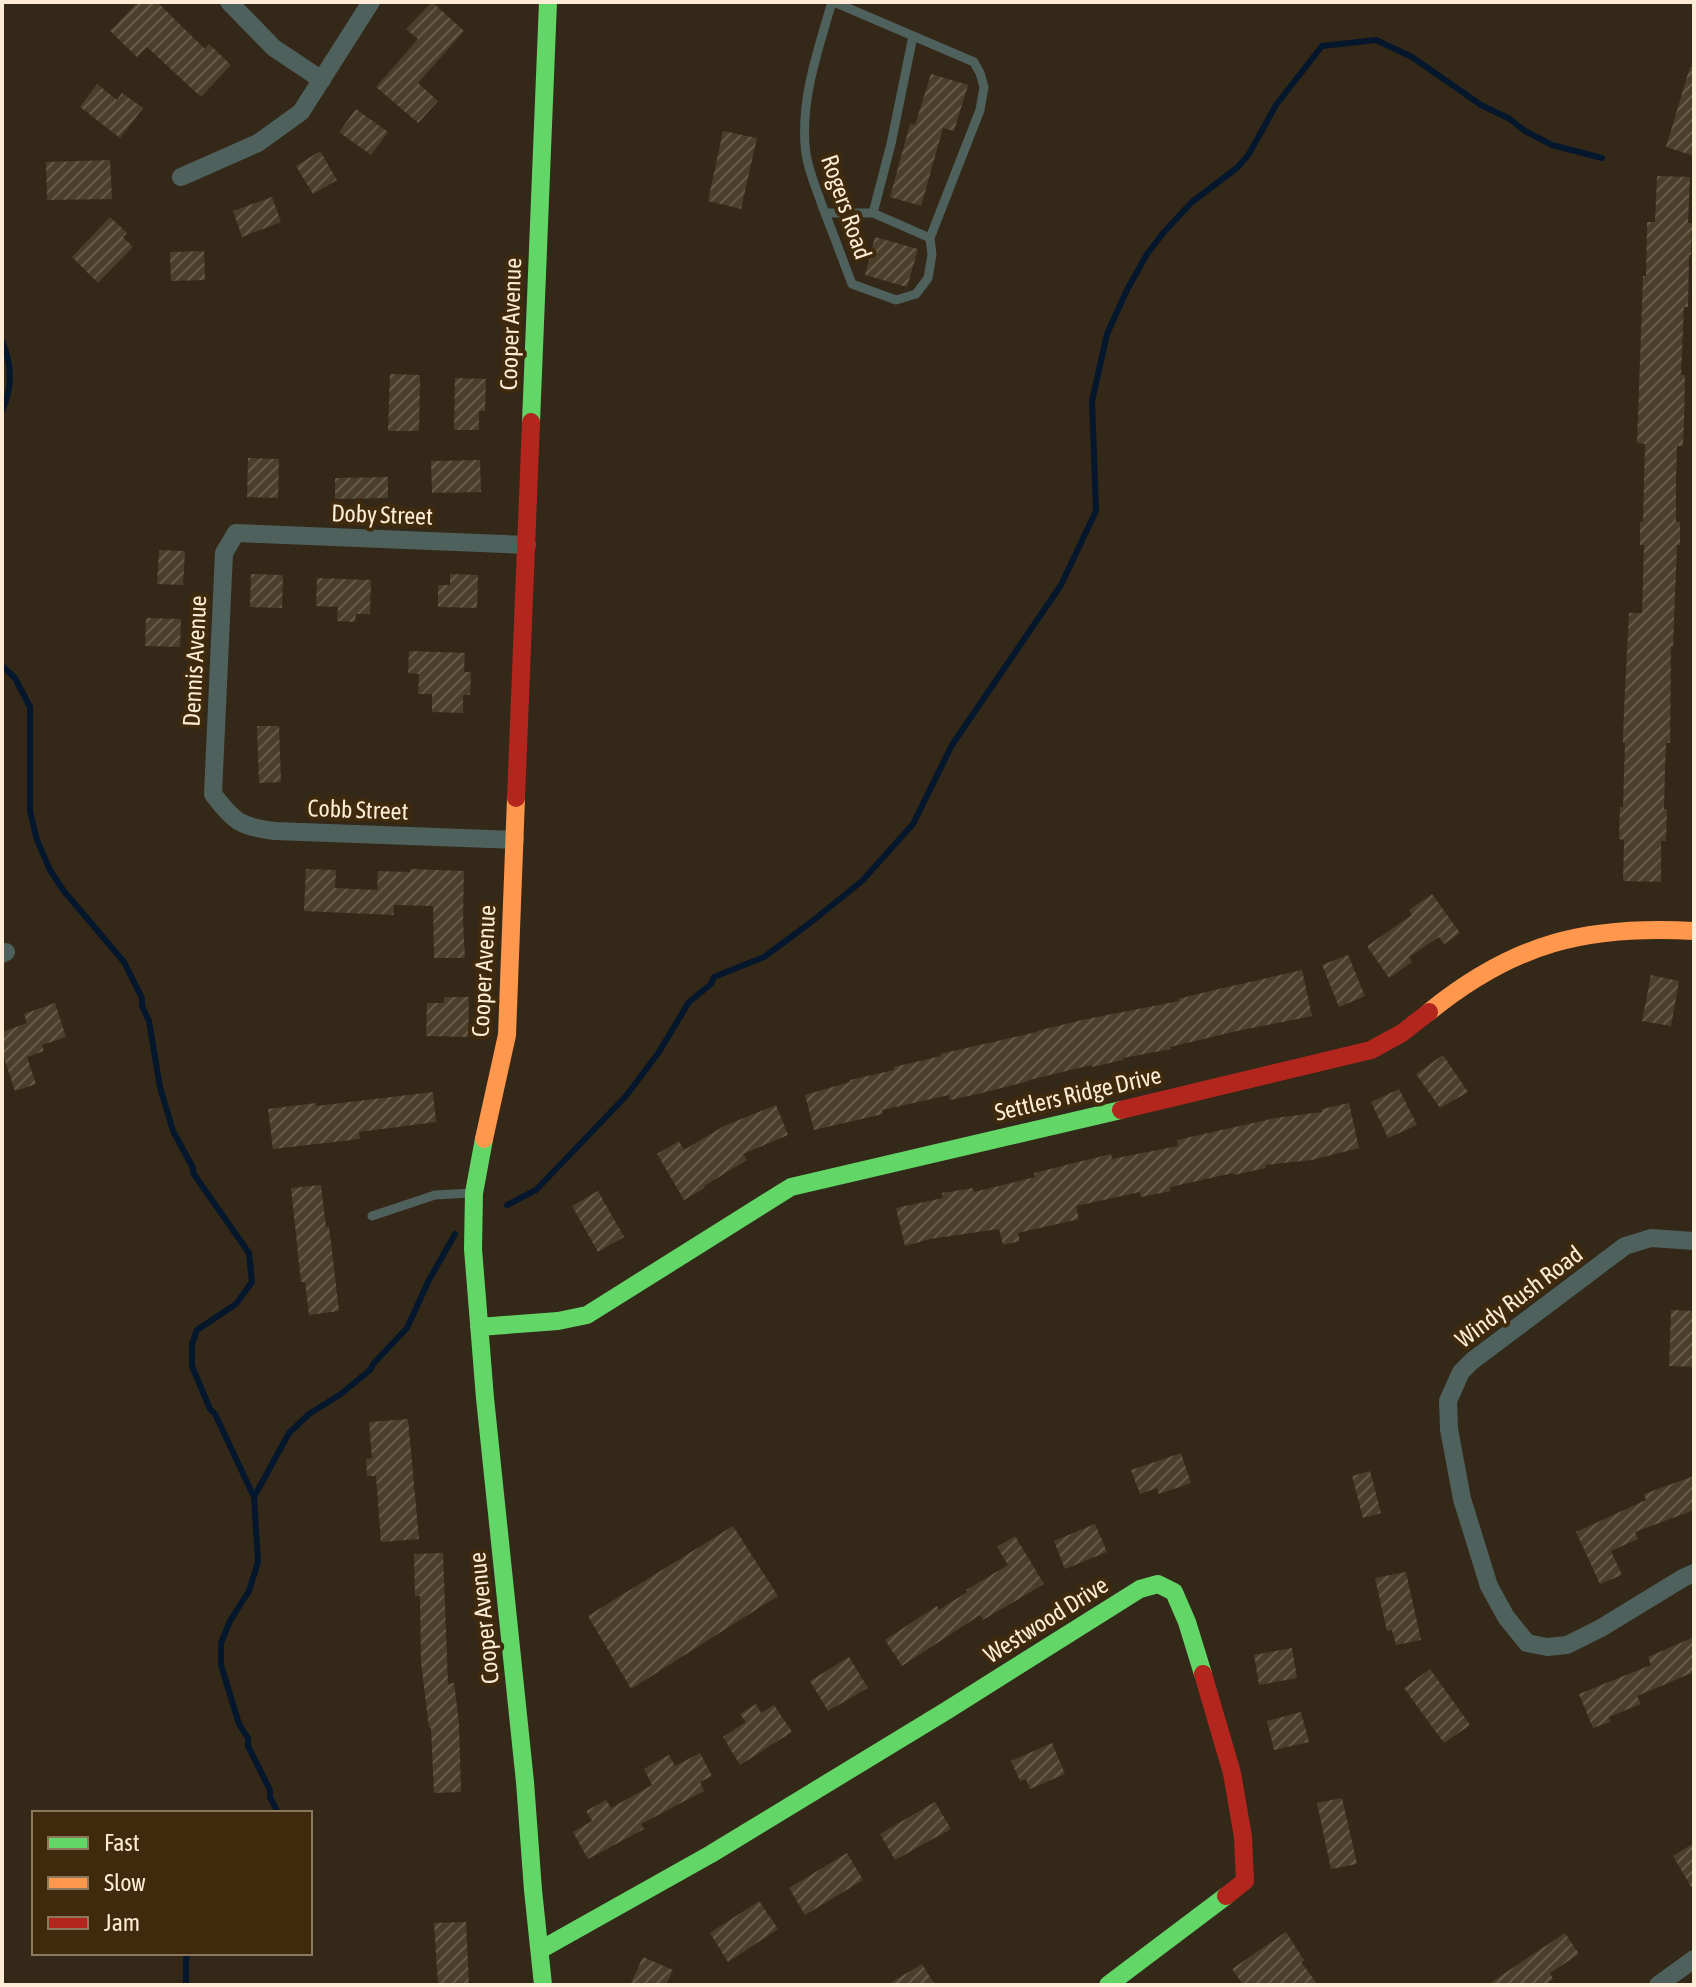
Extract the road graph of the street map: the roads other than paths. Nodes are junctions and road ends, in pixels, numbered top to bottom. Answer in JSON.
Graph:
{"nodes":[{"id":1,"x":229,"y":2,"type":"edge"},
{"id":2,"x":371,"y":2,"type":"edge"},
{"id":3,"x":548,"y":2,"type":"edge"},
{"id":4,"x":833,"y":2,"type":"edge"},
{"id":5,"x":913,"y":36,"type":"junction"},
{"id":6,"x":322,"y":80,"type":"junction"},
{"id":7,"x":181,"y":177,"type":"dead end"},
{"id":8,"x":825,"y":213,"type":"junction"},
{"id":9,"x":873,"y":213,"type":"junction"},
{"id":10,"x":930,"y":238,"type":"junction"},
{"id":11,"x":236,"y":533,"type":"joint"},
{"id":12,"x":527,"y":545,"type":"junction"},
{"id":13,"x":213,"y":794,"type":"joint"},
{"id":14,"x":515,"y":840,"type":"junction"},
{"id":15,"x":1694,"y":931,"type":"edge"},
{"id":16,"x":474,"y":1193,"type":"junction"},
{"id":17,"x":372,"y":1216,"type":"dead end"},
{"id":18,"x":1694,"y":1241,"type":"edge"},
{"id":19,"x":479,"y":1327,"type":"junction"},
{"id":20,"x":1694,"y":1573,"type":"edge"},
{"id":21,"x":540,"y":1950,"type":"junction"},
{"id":22,"x":1694,"y":1959,"type":"edge"},
{"id":23,"x":543,"y":1985,"type":"edge"},
{"id":24,"x":1108,"y":1985,"type":"edge"},
{"id":25,"x":1658,"y":1985,"type":"edge"}],
"edges":[{"from":1,"to":6,"type":"street"},
{"from":2,"to":6,"type":"street"},
{"from":3,"to":12,"type":"street","name":"Cooper Avenue"},
{"from":4,"to":5,"type":"lane"},
{"from":4,"to":8,"type":"lane","name":"Rogers Road"},
{"from":5,"to":9,"type":"lane"},
{"from":5,"to":10,"type":"lane"},
{"from":6,"to":7,"type":"street"},
{"from":8,"to":9,"type":"lane"},
{"from":8,"to":10,"type":"lane","name":"Rogers Road"},
{"from":9,"to":10,"type":"lane"},
{"from":11,"to":12,"type":"street","name":"Doby Street"},
{"from":11,"to":13,"type":"street","name":"Dennis Avenue"},
{"from":12,"to":14,"type":"street","name":"Cooper Avenue"},
{"from":13,"to":14,"type":"street","name":"Cobb Street"},
{"from":14,"to":16,"type":"street","name":"Cooper Avenue"},
{"from":15,"to":19,"type":"street","name":"Settlers Ridge Drive"},
{"from":16,"to":17,"type":"lane"},
{"from":16,"to":19,"type":"street","name":"Cooper Avenue"},
{"from":18,"to":20,"type":"street","name":"Windy Rush Road"},
{"from":19,"to":21,"type":"street","name":"Cooper Avenue"},
{"from":21,"to":23,"type":"street","name":"Cooper Avenue"},
{"from":21,"to":24,"type":"street","name":"Westwood Drive"},
{"from":22,"to":25,"type":"street"}]}
